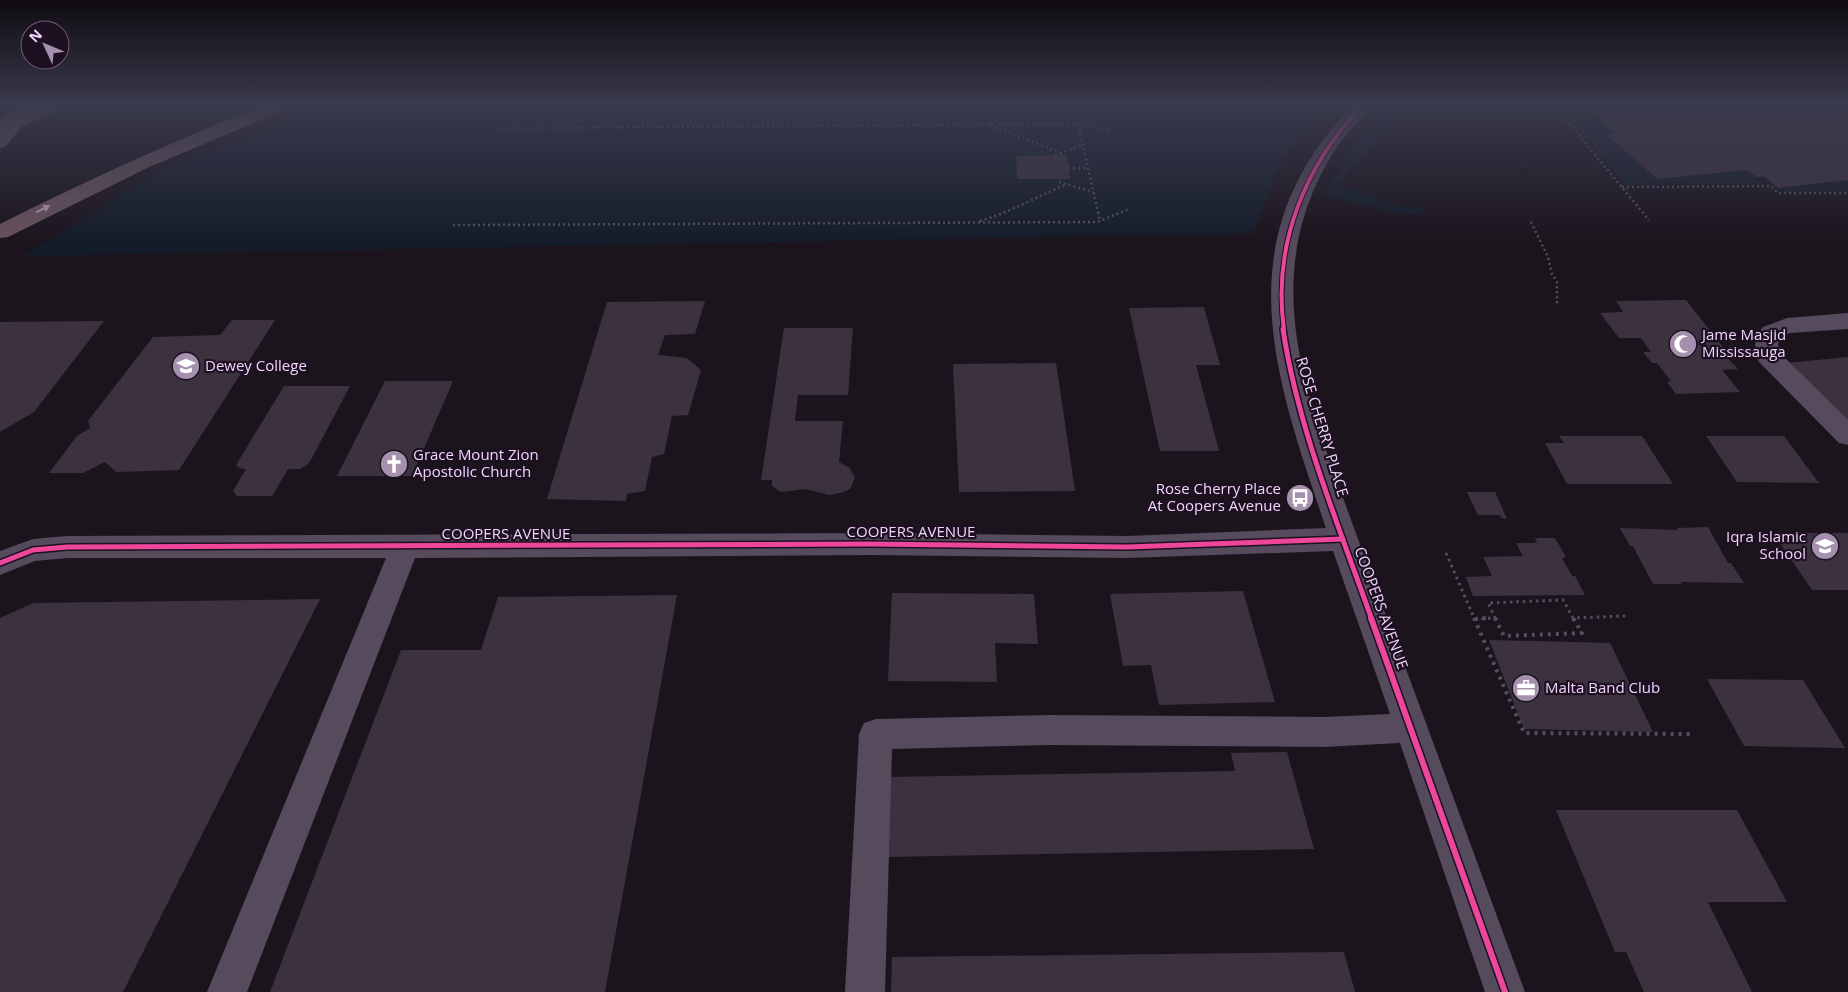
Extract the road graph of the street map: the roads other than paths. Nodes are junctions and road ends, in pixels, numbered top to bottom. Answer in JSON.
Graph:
{"nodes":[{"id":1,"x":169,"y":150,"type":"edge"},
{"id":2,"x":1325,"y":150,"type":"edge"},
{"id":3,"x":0,"y":232,"type":"edge"},
{"id":4,"x":1848,"y":321,"type":"edge"},
{"id":5,"x":1848,"y":436,"type":"edge"},
{"id":6,"x":1343,"y":539,"type":"junction"},
{"id":7,"x":405,"y":547,"type":"junction"},
{"id":8,"x":0,"y":563,"type":"edge"},
{"id":9,"x":1411,"y":728,"type":"junction"},
{"id":10,"x":227,"y":992,"type":"edge"},
{"id":11,"x":865,"y":992,"type":"edge"},
{"id":12,"x":1505,"y":992,"type":"edge"}],
"edges":[{"from":3,"to":1,"type":"highway","one_way":true},
{"from":2,"to":6,"type":"street","name":"ROSE CHERRY PLACE"},
{"from":4,"to":5,"type":"street"},
{"from":6,"to":7,"type":"street","name":"COOPERS AVENUE"},
{"from":6,"to":9,"type":"street","name":"COOPERS AVENUE"},
{"from":7,"to":8,"type":"street","name":"COOPERS AVENUE"},
{"from":7,"to":10,"type":"street"},
{"from":9,"to":11,"type":"street"},
{"from":9,"to":12,"type":"street","name":"COOPERS AVENUE"}]}
